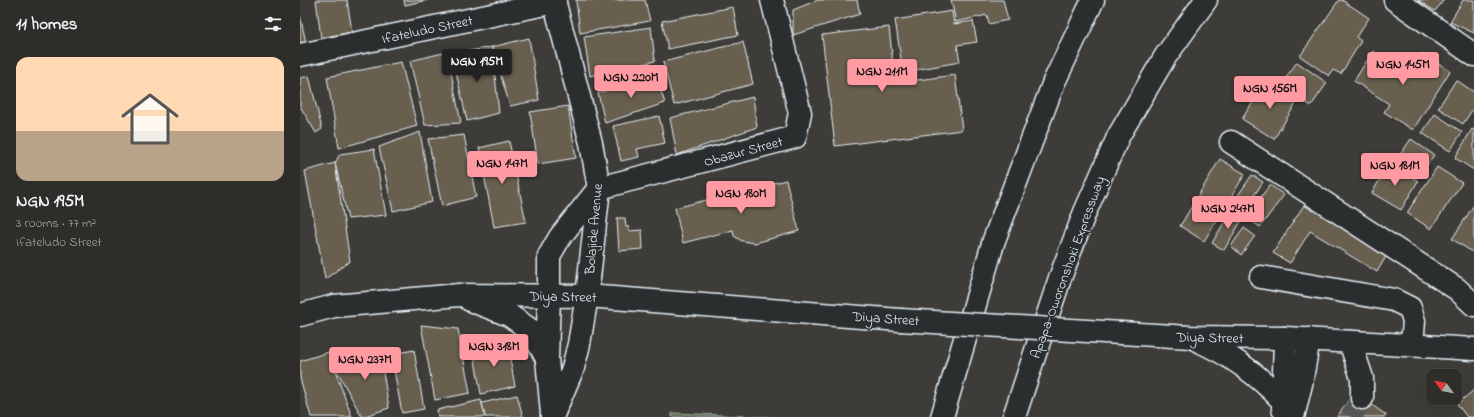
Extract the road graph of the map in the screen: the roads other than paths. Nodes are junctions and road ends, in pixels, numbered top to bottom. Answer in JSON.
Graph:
{"nodes":[{"id":1,"x":772,"y":0,"type":"edge"},
{"id":2,"x":1093,"y":0,"type":"edge"},
{"id":3,"x":1206,"y":0,"type":"edge"},
{"id":4,"x":1395,"y":0,"type":"edge"},
{"id":5,"x":554,"y":1,"type":"edge"},
{"id":6,"x":300,"y":55,"type":"edge"},
{"id":7,"x":1474,"y":55,"type":"edge"},
{"id":8,"x":1231,"y":142,"type":"dead end"},
{"id":9,"x":600,"y":188,"type":"junction"},
{"id":10,"x":1261,"y":277,"type":"dead end"},
{"id":11,"x":549,"y":295,"type":"junction"},
{"id":12,"x":459,"y":296,"type":"junction"},
{"id":13,"x":587,"y":296,"type":"junction"},
{"id":14,"x":1474,"y":305,"type":"edge"},
{"id":15,"x":300,"y":315,"type":"edge"},
{"id":16,"x":1190,"y":337,"type":"junction"},
{"id":17,"x":1285,"y":338,"type":"junction"},
{"id":18,"x":1309,"y":339,"type":"junction"},
{"id":19,"x":1350,"y":342,"type":"junction"},
{"id":20,"x":1412,"y":345,"type":"junction"},
{"id":21,"x":1474,"y":349,"type":"edge"},
{"id":22,"x":547,"y":359,"type":"junction"},
{"id":23,"x":1362,"y":398,"type":"tunnel mouth"},
{"id":24,"x":1286,"y":412,"type":"edge"},
{"id":25,"x":552,"y":417,"type":"edge"},
{"id":26,"x":942,"y":417,"type":"edge"},
{"id":27,"x":1014,"y":417,"type":"edge"}],
"edges":[{"from":1,"to":9,"type":"main road","name":"Obazur Street"},
{"from":2,"to":26,"type":"main road"},
{"from":3,"to":27,"type":"main road","name":"Apapa-Oworonshoki Expressway"},
{"from":4,"to":7,"type":"main road"},
{"from":5,"to":6,"type":"main road","name":"Ifateludo Street"},
{"from":5,"to":9,"type":"main road","name":"Bolajide Avenue"},
{"from":8,"to":14,"type":"main road"},
{"from":9,"to":11,"type":"main road"},
{"from":9,"to":13,"type":"main road","name":"Bolajide Avenue"},
{"from":10,"to":20,"type":"main road"},
{"from":11,"to":12,"type":"main road","name":"Diya Street"},
{"from":11,"to":13,"type":"main road","name":"Diya Street"},
{"from":11,"to":22,"type":"main road"},
{"from":12,"to":15,"type":"main road","name":"Diya Street"},
{"from":12,"to":22,"type":"main road"},
{"from":13,"to":16,"type":"main road","name":"Diya Street","bridge":true},
{"from":13,"to":25,"type":"main road","name":"Bolajide Avenue"},
{"from":16,"to":17,"type":"main road","name":"Diya Street"},
{"from":16,"to":24,"type":"main road"},
{"from":17,"to":18,"type":"main road","name":"Diya Street"},
{"from":17,"to":24,"type":"main road"},
{"from":18,"to":19,"type":"main road","name":"Diya Street"},
{"from":18,"to":24,"type":"main road"},
{"from":19,"to":20,"type":"main road","name":"Diya Street"},
{"from":19,"to":23,"type":"main road"},
{"from":20,"to":21,"type":"main road","name":"Diya Street"},
{"from":22,"to":25,"type":"main road"}]}
